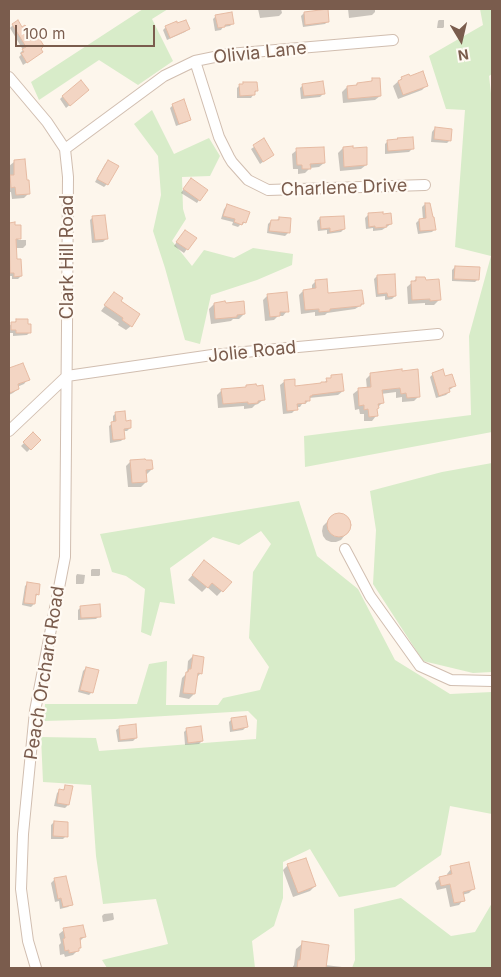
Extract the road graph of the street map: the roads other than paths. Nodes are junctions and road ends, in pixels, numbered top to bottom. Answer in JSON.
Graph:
{"nodes":[{"id":1,"x":393,"y":40,"type":"dead end"},
{"id":2,"x":195,"y":61,"type":"junction"},
{"id":3,"x":9,"y":77,"type":"edge"},
{"id":4,"x":65,"y":149,"type":"junction"},
{"id":5,"x":425,"y":185,"type":"dead end"},
{"id":6,"x":438,"y":334,"type":"dead end"},
{"id":7,"x":67,"y":376,"type":"junction"},
{"id":8,"x":9,"y":431,"type":"edge"},
{"id":9,"x":345,"y":549,"type":"dead end"},
{"id":10,"x":492,"y":681,"type":"edge"},
{"id":11,"x":36,"y":968,"type":"edge"}],
"edges":[{"from":1,"to":2,"type":"street","name":"Olivia Lane"},
{"from":2,"to":4,"type":"street","name":"Olivia Lane"},
{"from":2,"to":5,"type":"street","name":"Charlene Drive"},
{"from":3,"to":4,"type":"street","name":"Clark Hill Road"},
{"from":4,"to":7,"type":"street","name":"Clark Hill Road"},
{"from":6,"to":7,"type":"street","name":"Jolie Road"},
{"from":7,"to":8,"type":"street"},
{"from":7,"to":11,"type":"street","name":"Peach Orchard Road"},
{"from":9,"to":10,"type":"street"}]}
